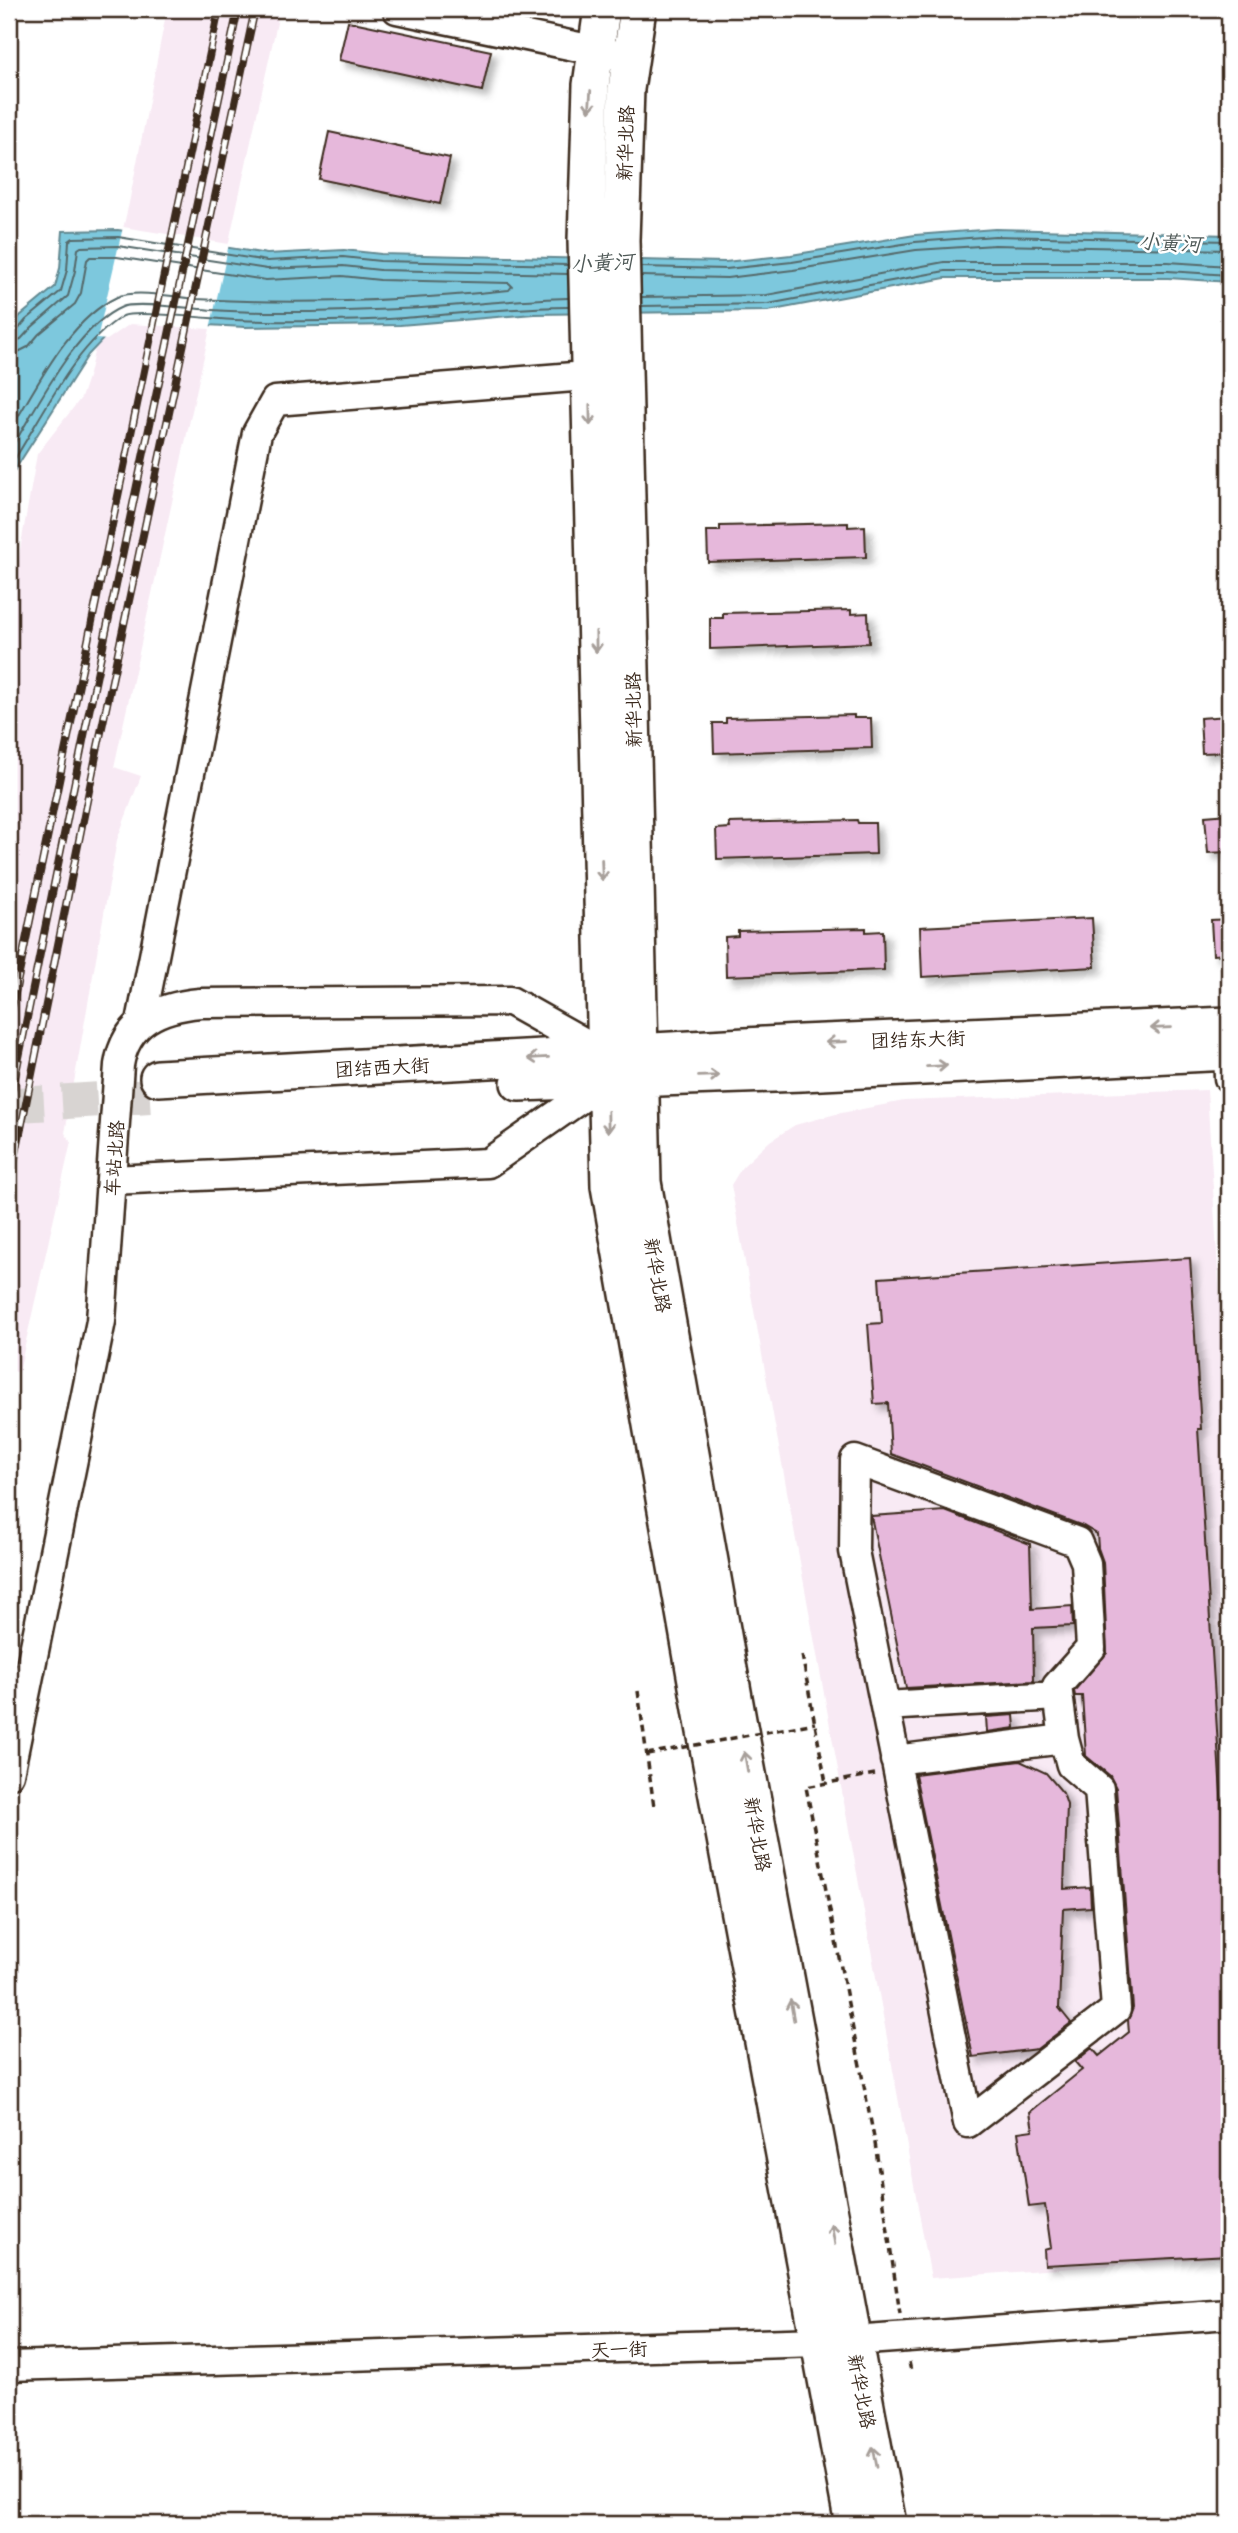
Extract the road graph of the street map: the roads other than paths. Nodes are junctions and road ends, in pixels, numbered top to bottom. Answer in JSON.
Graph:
{"nodes":[{"id":1,"x":397,"y":9,"type":"edge"},
{"id":2,"x":602,"y":9,"type":"edge"},
{"id":3,"x":638,"y":9,"type":"edge"},
{"id":4,"x":595,"y":51,"type":"junction"},
{"id":5,"x":630,"y":57,"type":"junction"},
{"id":6,"x":624,"y":373,"type":"junction"},
{"id":7,"x":589,"y":375,"type":"junction"},
{"id":8,"x":141,"y":1022,"type":"junction"},
{"id":9,"x":1229,"y":1052,"type":"edge"},
{"id":10,"x":641,"y":1065,"type":"junction"},
{"id":11,"x":607,"y":1067,"type":"junction"},
{"id":12,"x":159,"y":1087,"type":"tunnel mouth"},
{"id":13,"x":111,"y":1180,"type":"junction"},
{"id":14,"x":1058,"y":1696,"type":"junction"},
{"id":15,"x":885,"y":1706,"type":"junction"},
{"id":16,"x":1064,"y":1739,"type":"junction"},
{"id":17,"x":896,"y":1765,"type":"junction"},
{"id":18,"x":9,"y":1774,"type":"edge"},
{"id":19,"x":1229,"y":2314,"type":"edge"},
{"id":20,"x":853,"y":2341,"type":"junction"},
{"id":21,"x":818,"y":2342,"type":"junction"},
{"id":22,"x":9,"y":2366,"type":"edge"},
{"id":23,"x":853,"y":2524,"type":"edge"},
{"id":24,"x":888,"y":2524,"type":"edge"}],
"edges":[{"from":1,"to":4,"type":"street"},
{"from":2,"to":4,"type":"main road","name":"新华北路"},
{"from":3,"to":5,"type":"main road","name":"新华北路"},
{"from":4,"to":5,"type":"street"},
{"from":4,"to":7,"type":"main road","name":"新华北路","one_way":true},
{"from":5,"to":6,"type":"main road","name":"新华北路"},
{"from":6,"to":7,"type":"street"},
{"from":6,"to":10,"type":"main road","name":"新华北路"},
{"from":7,"to":8,"type":"street"},
{"from":7,"to":11,"type":"main road","name":"新华北路","one_way":true},
{"from":8,"to":11,"type":"street"},
{"from":8,"to":13,"type":"street","name":"车站北路"},
{"from":9,"to":10,"type":"main road","name":"团结东大街"},
{"from":10,"to":11,"type":"main road","name":"团结东大街"},
{"from":20,"to":10,"type":"main road","name":"新华北路","one_way":true},
{"from":11,"to":12,"type":"main road","name":"团结西大街"},
{"from":11,"to":13,"type":"street"},
{"from":11,"to":21,"type":"main road","name":"新华北路","one_way":true},
{"from":13,"to":18,"type":"street","name":"车站北路"},
{"from":14,"to":15,"type":"street"},
{"from":14,"to":15,"type":"street"},
{"from":14,"to":16,"type":"street"},
{"from":15,"to":17,"type":"street"},
{"from":16,"to":17,"type":"street"},
{"from":16,"to":17,"type":"street"},
{"from":19,"to":20,"type":"street","name":"天一街"},
{"from":20,"to":21,"type":"street","name":"天一街"},
{"from":24,"to":20,"type":"main road","name":"新华北路","one_way":true},
{"from":21,"to":22,"type":"street","name":"天一街"},
{"from":21,"to":23,"type":"main road","name":"新华北路"}]}
